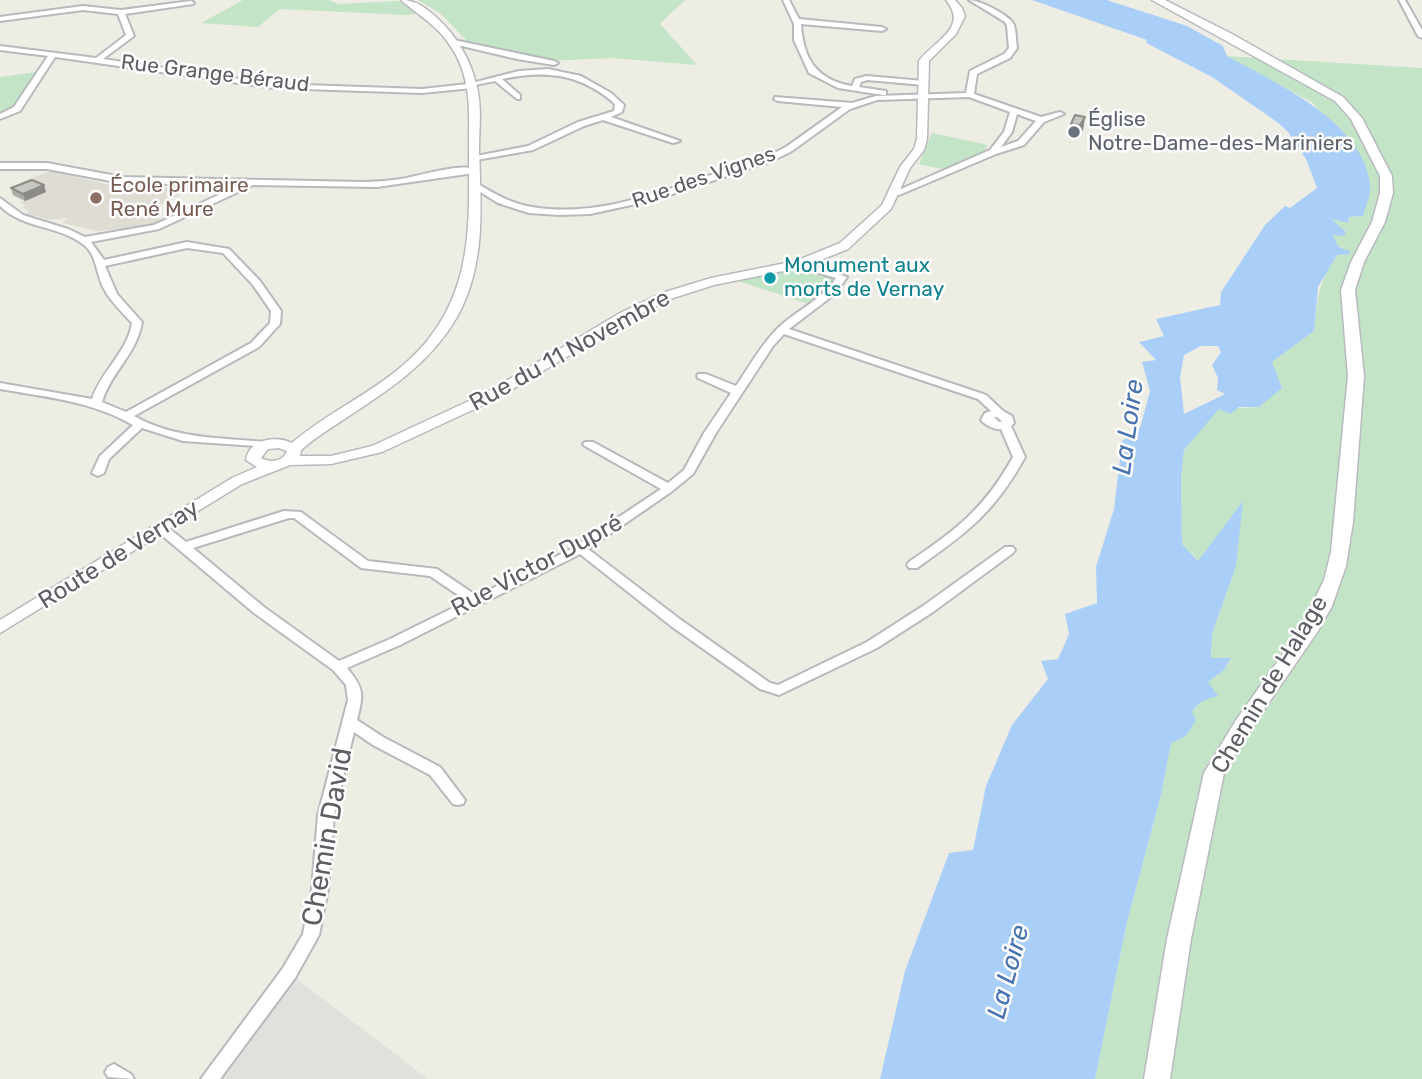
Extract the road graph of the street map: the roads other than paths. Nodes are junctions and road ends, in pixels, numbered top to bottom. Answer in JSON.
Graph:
{"nodes":[{"id":1,"x":405,"y":0,"type":"edge"},
{"id":2,"x":786,"y":0,"type":"edge"},
{"id":3,"x":950,"y":0,"type":"edge"},
{"id":4,"x":972,"y":0,"type":"edge"},
{"id":5,"x":1157,"y":0,"type":"edge"},
{"id":6,"x":1402,"y":0,"type":"edge"},
{"id":7,"x":191,"y":3,"type":"dead end"},
{"id":8,"x":82,"y":4,"type":"edge"},
{"id":9,"x":121,"y":12,"type":"junction"},
{"id":10,"x":0,"y":20,"type":"edge"},
{"id":11,"x":796,"y":21,"type":"junction"},
{"id":12,"x":882,"y":29,"type":"dead end"},
{"id":13,"x":3,"y":32,"type":"dead end"},
{"id":14,"x":1422,"y":36,"type":"edge"},
{"id":15,"x":452,"y":41,"type":"junction"},
{"id":16,"x":0,"y":48,"type":"edge"},
{"id":17,"x":53,"y":54,"type":"junction"},
{"id":18,"x":97,"y":60,"type":"junction"},
{"id":19,"x":558,"y":63,"type":"dead end"},
{"id":20,"x":496,"y":79,"type":"junction"},
{"id":21,"x":472,"y":85,"type":"junction"},
{"id":22,"x":854,"y":89,"type":"junction"},
{"id":23,"x":924,"y":90,"type":"junction"},
{"id":24,"x":970,"y":95,"type":"junction"},
{"id":25,"x":904,"y":96,"type":"junction"},
{"id":26,"x":517,"y":97,"type":"dead end"},
{"id":27,"x":778,"y":99,"type":"dead end"},
{"id":28,"x":852,"y":105,"type":"junction"},
{"id":29,"x":1014,"y":110,"type":"junction"},
{"id":30,"x":1060,"y":114,"type":"dead end"},
{"id":31,"x":1,"y":117,"type":"edge"},
{"id":32,"x":603,"y":117,"type":"junction"},
{"id":33,"x":1041,"y":120,"type":"junction"},
{"id":34,"x":676,"y":141,"type":"dead end"},
{"id":35,"x":993,"y":152,"type":"junction"},
{"id":36,"x":474,"y":165,"type":"junction"},
{"id":37,"x":0,"y":166,"type":"edge"},
{"id":38,"x":254,"y":181,"type":"junction"},
{"id":39,"x":475,"y":186,"type":"junction"},
{"id":40,"x":895,"y":193,"type":"junction"},
{"id":41,"x":0,"y":201,"type":"edge"},
{"id":42,"x":499,"y":201,"type":"junction"},
{"id":43,"x":475,"y":203,"type":"junction"},
{"id":44,"x":84,"y":240,"type":"junction"},
{"id":45,"x":100,"y":264,"type":"junction"},
{"id":46,"x":799,"y":264,"type":"junction"},
{"id":47,"x":782,"y":330,"type":"junction"},
{"id":48,"x":702,"y":376,"type":"dead end"},
{"id":49,"x":0,"y":386,"type":"edge"},
{"id":50,"x":737,"y":391,"type":"junction"},
{"id":51,"x":96,"y":404,"type":"junction"},
{"id":52,"x":126,"y":416,"type":"junction"},
{"id":53,"x":1002,"y":419,"type":"joint"},
{"id":54,"x":139,"y":424,"type":"junction"},
{"id":55,"x":325,"y":426,"type":"junction"},
{"id":56,"x":238,"y":443,"type":"junction"},
{"id":57,"x":271,"y":444,"type":"junction"},
{"id":58,"x":589,"y":444,"type":"dead end"},
{"id":59,"x":253,"y":455,"type":"junction"},
{"id":60,"x":288,"y":457,"type":"junction"},
{"id":61,"x":98,"y":473,"type":"dead end"},
{"id":62,"x":237,"y":481,"type":"junction"},
{"id":63,"x":669,"y":488,"type":"junction"},
{"id":64,"x":162,"y":529,"type":"junction"},
{"id":65,"x":184,"y":547,"type":"junction"},
{"id":66,"x":580,"y":548,"type":"junction"},
{"id":67,"x":1009,"y":550,"type":"dead end"},
{"id":68,"x":913,"y":565,"type":"dead end"},
{"id":69,"x":476,"y":601,"type":"junction"},
{"id":70,"x":0,"y":628,"type":"edge"},
{"id":71,"x":338,"y":667,"type":"junction"},
{"id":72,"x":349,"y":722,"type":"junction"},
{"id":73,"x":458,"y":800,"type":"dead end"},
{"id":74,"x":209,"y":1079,"type":"edge"},
{"id":75,"x":1157,"y":1079,"type":"edge"}],
"edges":[{"from":1,"to":15,"type":"street"},
{"from":2,"to":11,"type":"street"},
{"from":3,"to":23,"type":"street","name":"Rue du 11 Novembre"},
{"from":4,"to":24,"type":"street"},
{"from":5,"to":75,"type":"main road","name":"Chemin de Halage"},
{"from":6,"to":14,"type":"street"},
{"from":7,"to":9,"type":"street"},
{"from":8,"to":9,"type":"street"},
{"from":8,"to":10,"type":"street"},
{"from":9,"to":18,"type":"street"},
{"from":10,"to":13,"type":"street"},
{"from":11,"to":12,"type":"street"},
{"from":11,"to":22,"type":"street"},
{"from":15,"to":19,"type":"street"},
{"from":15,"to":21,"type":"street"},
{"from":16,"to":17,"type":"street","name":"Rue Grange Béraud"},
{"from":17,"to":18,"type":"street","name":"Rue Grange Béraud"},
{"from":17,"to":31,"type":"street"},
{"from":18,"to":21,"type":"street","name":"Rue Grange Béraud"},
{"from":20,"to":21,"type":"street","name":"Rue Grange Béraud"},
{"from":20,"to":26,"type":"street"},
{"from":20,"to":32,"type":"street","name":"Rue Grange Béraud"},
{"from":21,"to":36,"type":"street"},
{"from":22,"to":23,"type":"street"},
{"from":22,"to":25,"type":"street"},
{"from":23,"to":24,"type":"street"},
{"from":23,"to":25,"type":"street","name":"Rue des Vignes"},
{"from":23,"to":40,"type":"street","name":"Rue du 11 Novembre"},
{"from":24,"to":29,"type":"street"},
{"from":25,"to":28,"type":"street","name":"Rue des Vignes"},
{"from":27,"to":28,"type":"street"},
{"from":28,"to":42,"type":"street","name":"Rue des Vignes"},
{"from":29,"to":33,"type":"street"},
{"from":29,"to":35,"type":"street"},
{"from":30,"to":33,"type":"street"},
{"from":32,"to":34,"type":"street"},
{"from":32,"to":36,"type":"street"},
{"from":33,"to":35,"type":"street"},
{"from":35,"to":40,"type":"street"},
{"from":36,"to":38,"type":"street"},
{"from":36,"to":39,"type":"street"},
{"from":37,"to":38,"type":"street"},
{"from":38,"to":44,"type":"street"},
{"from":39,"to":42,"type":"street","name":"Rue des Vignes"},
{"from":39,"to":43,"type":"street"},
{"from":40,"to":46,"type":"street","name":"Rue du 11 Novembre"},
{"from":41,"to":44,"type":"street"},
{"from":42,"to":43,"type":"street"},
{"from":43,"to":55,"type":"street"},
{"from":44,"to":45,"type":"street"},
{"from":45,"to":51,"type":"street"},
{"from":45,"to":52,"type":"street"},
{"from":46,"to":47,"type":"street","name":"Rue Victor Dupré"},
{"from":46,"to":60,"type":"street","name":"Rue du 11 Novembre"},
{"from":47,"to":50,"type":"street","name":"Rue Victor Dupré"},
{"from":47,"to":53,"type":"street"},
{"from":48,"to":50,"type":"street"},
{"from":49,"to":51,"type":"street"},
{"from":50,"to":63,"type":"street","name":"Rue Victor Dupré"},
{"from":51,"to":52,"type":"street"},
{"from":52,"to":54,"type":"street"},
{"from":53,"to":68,"type":"street"},
{"from":54,"to":56,"type":"street"},
{"from":54,"to":61,"type":"street"},
{"from":55,"to":57,"type":"street"},
{"from":55,"to":60,"type":"street"},
{"from":56,"to":57,"type":"street"},
{"from":56,"to":59,"type":"street"},
{"from":57,"to":59,"type":"street"},
{"from":57,"to":60,"type":"street"},
{"from":58,"to":63,"type":"street"},
{"from":59,"to":60,"type":"street"},
{"from":59,"to":62,"type":"street","name":"Route de Vernay"},
{"from":60,"to":62,"type":"street","name":"Route de Vernay"},
{"from":62,"to":64,"type":"street","name":"Route de Vernay"},
{"from":63,"to":66,"type":"street","name":"Rue Victor Dupré"},
{"from":64,"to":65,"type":"street","name":"Chemin David"},
{"from":64,"to":70,"type":"street","name":"Route de Vernay"},
{"from":65,"to":69,"type":"street"},
{"from":65,"to":71,"type":"street","name":"Chemin David"},
{"from":66,"to":67,"type":"street"},
{"from":66,"to":69,"type":"street","name":"Rue Victor Dupré"},
{"from":69,"to":71,"type":"street","name":"Rue Victor Dupré"},
{"from":71,"to":72,"type":"street","name":"Chemin David"},
{"from":72,"to":73,"type":"street"},
{"from":72,"to":74,"type":"street","name":"Chemin David"}]}
